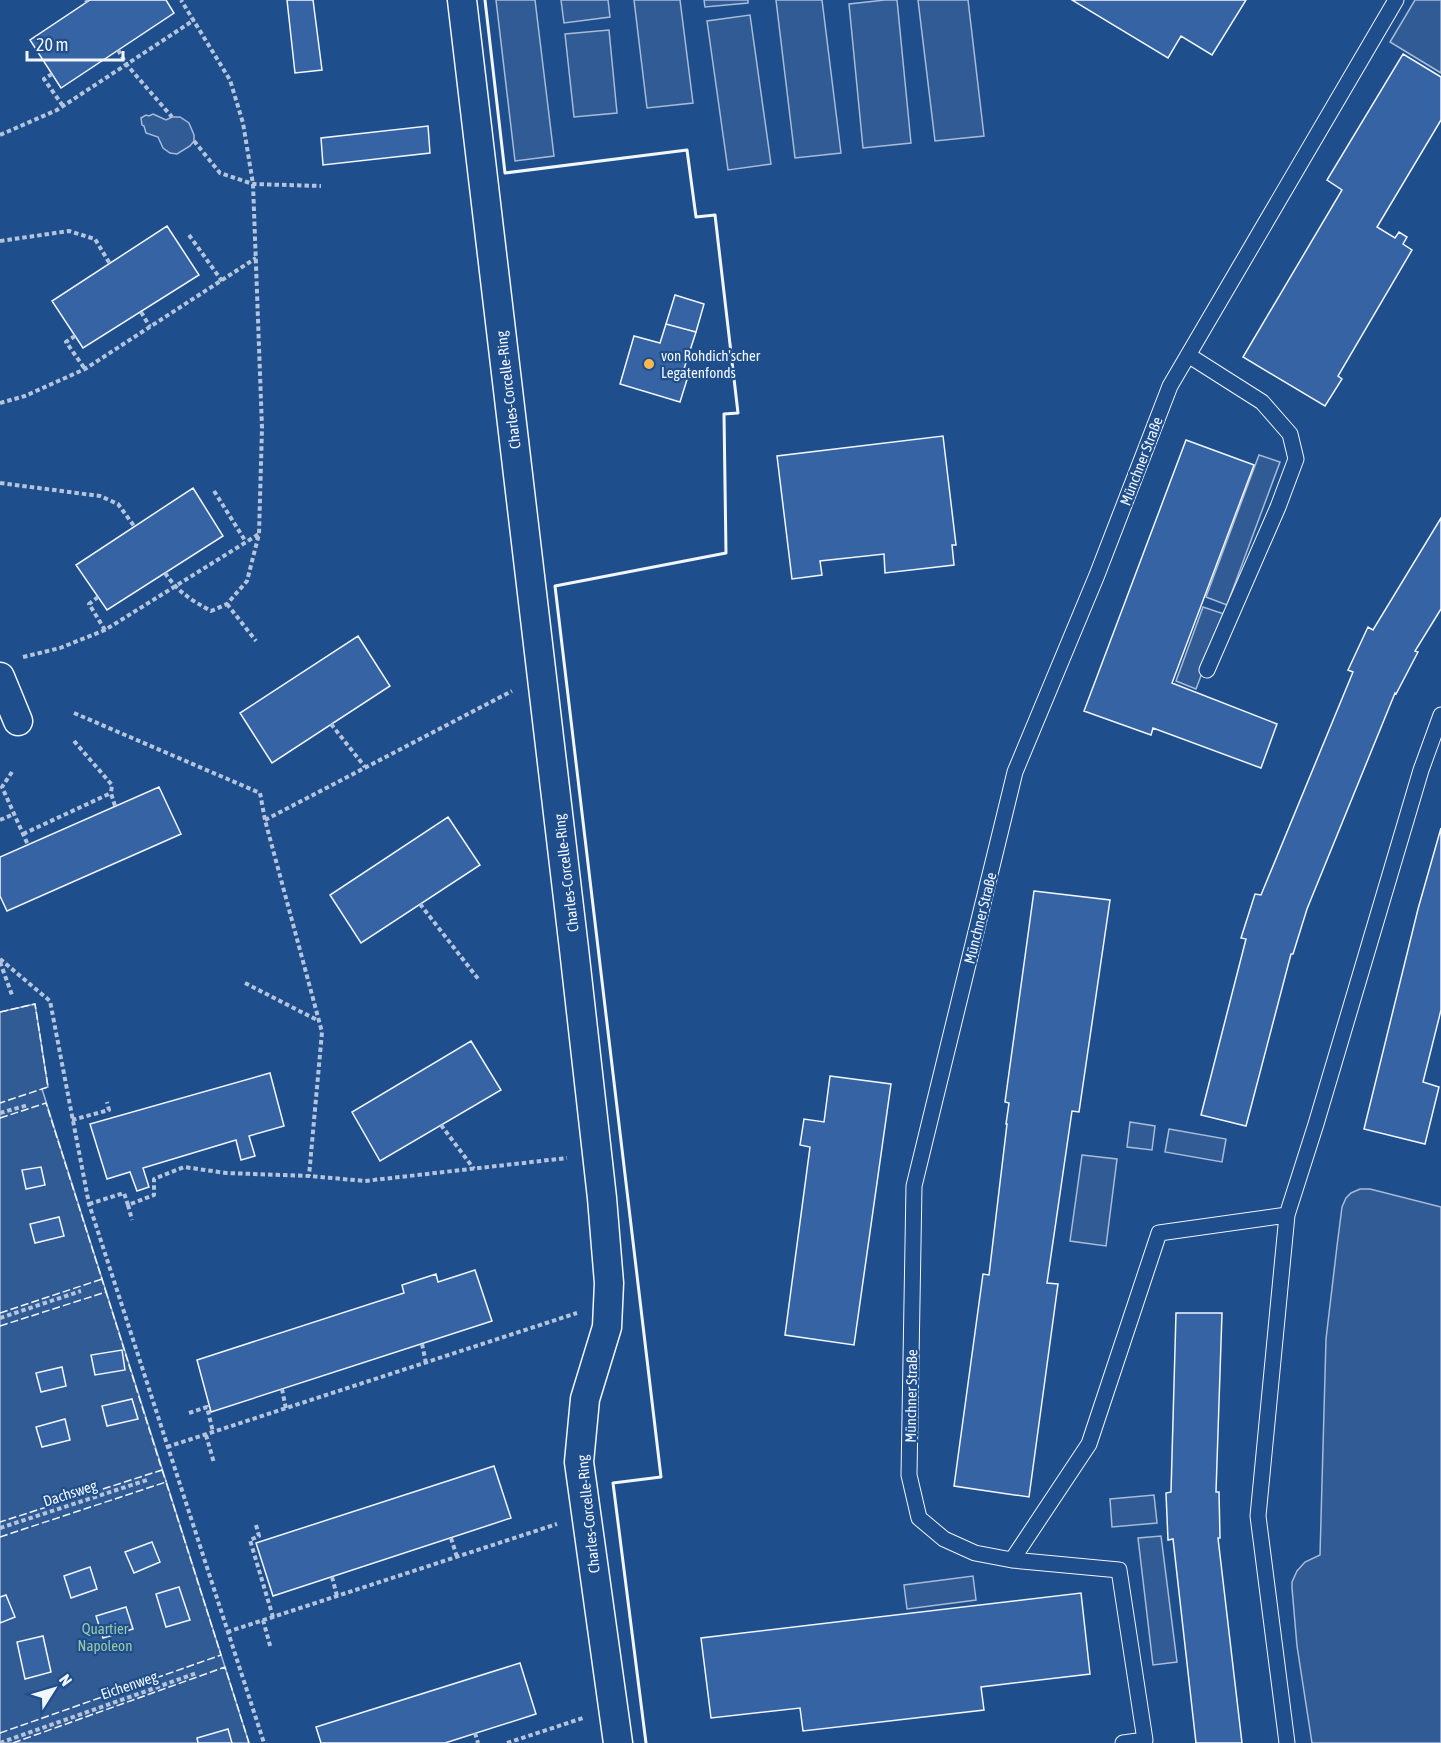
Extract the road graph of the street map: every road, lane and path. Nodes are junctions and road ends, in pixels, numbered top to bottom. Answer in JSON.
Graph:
{"nodes":[{"id":1,"x":182,"y":0,"type":"edge"},
{"id":2,"x":462,"y":0,"type":"edge"},
{"id":3,"x":1396,"y":0,"type":"edge"},
{"id":4,"x":194,"y":20,"type":"junction"},
{"id":5,"x":118,"y":50,"type":"dead end"},
{"id":6,"x":127,"y":64,"type":"junction"},
{"id":7,"x":52,"y":74,"type":"dead end"},
{"id":8,"x":63,"y":106,"type":"junction"},
{"id":9,"x":172,"y":117,"type":"dead end"},
{"id":10,"x":0,"y":135,"type":"edge"},
{"id":11,"x":194,"y":141,"type":"dead end"},
{"id":12,"x":253,"y":184,"type":"junction"},
{"id":13,"x":321,"y":186,"type":"dead end"},
{"id":14,"x":189,"y":235,"type":"dead end"},
{"id":15,"x":0,"y":242,"type":"edge"},
{"id":16,"x":256,"y":258,"type":"junction"},
{"id":17,"x":110,"y":264,"type":"dead end"},
{"id":18,"x":222,"y":281,"type":"junction"},
{"id":19,"x":141,"y":312,"type":"dead end"},
{"id":20,"x":150,"y":327,"type":"junction"},
{"id":21,"x":75,"y":336,"type":"dead end"},
{"id":22,"x":1188,"y":355,"type":"junction"},
{"id":23,"x":85,"y":369,"type":"junction"},
{"id":24,"x":0,"y":403,"type":"edge"},
{"id":25,"x":0,"y":483,"type":"edge"},
{"id":26,"x":214,"y":491,"type":"dead end"},
{"id":27,"x":135,"y":526,"type":"dead end"},
{"id":28,"x":259,"y":534,"type":"junction"},
{"id":29,"x":246,"y":542,"type":"junction"},
{"id":30,"x":165,"y":573,"type":"dead end"},
{"id":31,"x":174,"y":587,"type":"junction"},
{"id":32,"x":98,"y":597,"type":"dead end"},
{"id":33,"x":227,"y":604,"type":"junction"},
{"id":34,"x":105,"y":630,"type":"junction"},
{"id":35,"x":256,"y":641,"type":"dead end"},
{"id":36,"x":22,"y":657,"type":"dead end"},
{"id":37,"x":1208,"y":670,"type":"dead end"},
{"id":38,"x":542,"y":675,"type":"junction"},
{"id":39,"x":0,"y":677,"type":"edge"},
{"id":40,"x":74,"y":713,"type":"dead end"},
{"id":41,"x":1441,"y":715,"type":"edge"},
{"id":42,"x":18,"y":721,"type":"dead end"},
{"id":43,"x":331,"y":724,"type":"dead end"},
{"id":44,"x":74,"y":741,"type":"dead end"},
{"id":45,"x":365,"y":767,"type":"junction"},
{"id":46,"x":12,"y":772,"type":"dead end"},
{"id":47,"x":111,"y":793,"type":"junction"},
{"id":48,"x":115,"y":806,"type":"dead end"},
{"id":49,"x":14,"y":814,"type":"junction"},
{"id":50,"x":0,"y":820,"type":"edge"},
{"id":51,"x":265,"y":820,"type":"junction"},
{"id":52,"x":23,"y":834,"type":"junction"},
{"id":53,"x":28,"y":845,"type":"dead end"},
{"id":54,"x":420,"y":904,"type":"dead end"},
{"id":55,"x":0,"y":961,"type":"edge"},
{"id":56,"x":479,"y":980,"type":"dead end"},
{"id":57,"x":245,"y":983,"type":"dead end"},
{"id":58,"x":12,"y":995,"type":"dead end"},
{"id":59,"x":320,"y":1021,"type":"junction"},
{"id":60,"x":107,"y":1102,"type":"dead end"},
{"id":61,"x":28,"y":1105,"type":"dead end"},
{"id":62,"x":0,"y":1113,"type":"edge"},
{"id":63,"x":72,"y":1120,"type":"junction"},
{"id":64,"x":441,"y":1125,"type":"dead end"},
{"id":65,"x":598,"y":1155,"type":"junction"},
{"id":66,"x":474,"y":1169,"type":"junction"},
{"id":67,"x":309,"y":1176,"type":"junction"},
{"id":68,"x":89,"y":1204,"type":"junction"},
{"id":69,"x":128,"y":1205,"type":"junction"},
{"id":70,"x":1287,"y":1215,"type":"junction"},
{"id":71,"x":132,"y":1220,"type":"dead end"},
{"id":72,"x":81,"y":1292,"type":"dead end"},
{"id":73,"x":608,"y":1303,"type":"junction"},
{"id":74,"x":0,"y":1318,"type":"edge"},
{"id":75,"x":422,"y":1344,"type":"dead end"},
{"id":76,"x":426,"y":1363,"type":"junction"},
{"id":77,"x":282,"y":1389,"type":"dead end"},
{"id":78,"x":286,"y":1408,"type":"junction"},
{"id":79,"x":189,"y":1413,"type":"dead end"},
{"id":80,"x":213,"y":1432,"type":"junction"},
{"id":81,"x":206,"y":1435,"type":"junction"},
{"id":82,"x":167,"y":1447,"type":"junction"},
{"id":83,"x":214,"y":1463,"type":"dead end"},
{"id":84,"x":147,"y":1480,"type":"dead end"},
{"id":85,"x":586,"y":1514,"type":"junction"},
{"id":86,"x":256,"y":1525,"type":"dead end"},
{"id":87,"x":0,"y":1528,"type":"edge"},
{"id":88,"x":451,"y":1538,"type":"dead end"},
{"id":89,"x":457,"y":1557,"type":"junction"},
{"id":90,"x":1012,"y":1560,"type":"junction"},
{"id":91,"x":332,"y":1577,"type":"dead end"},
{"id":92,"x":337,"y":1596,"type":"junction"},
{"id":93,"x":273,"y":1617,"type":"junction"},
{"id":94,"x":262,"y":1620,"type":"junction"},
{"id":95,"x":227,"y":1632,"type":"junction"},
{"id":96,"x":272,"y":1649,"type":"dead end"},
{"id":97,"x":197,"y":1673,"type":"dead end"},
{"id":98,"x":613,"y":1708,"type":"junction"},
{"id":99,"x":475,"y":1733,"type":"dead end"},
{"id":100,"x":1145,"y":1741,"type":"edge"},
{"id":101,"x":0,"y":1743,"type":"edge"},
{"id":102,"x":264,"y":1743,"type":"edge"},
{"id":103,"x":478,"y":1743,"type":"edge"},
{"id":104,"x":507,"y":1743,"type":"edge"},
{"id":105,"x":618,"y":1743,"type":"edge"},
{"id":106,"x":1124,"y":1743,"type":"edge"},
{"id":107,"x":1287,"y":1743,"type":"edge"}],
"edges":[{"from":1,"to":4,"type":"path"},
{"from":2,"to":38,"type":"street","name":"Charles-Corcelle-Ring"},
{"from":3,"to":22,"type":"lane","name":"Münchner Straße"},
{"from":4,"to":6,"type":"path"},
{"from":4,"to":12,"type":"path"},
{"from":5,"to":6,"type":"path"},
{"from":6,"to":8,"type":"path"},
{"from":6,"to":9,"type":"path"},
{"from":7,"to":8,"type":"path"},
{"from":8,"to":10,"type":"path"},
{"from":11,"to":12,"type":"path"},
{"from":12,"to":13,"type":"path"},
{"from":12,"to":16,"type":"path"},
{"from":14,"to":18,"type":"path"},
{"from":15,"to":17,"type":"path"},
{"from":16,"to":18,"type":"path"},
{"from":16,"to":28,"type":"path"},
{"from":18,"to":20,"type":"path"},
{"from":19,"to":20,"type":"path"},
{"from":20,"to":23,"type":"path"},
{"from":21,"to":23,"type":"path"},
{"from":22,"to":37,"type":"lane"},
{"from":22,"to":90,"type":"lane","name":"Münchner Straße"},
{"from":23,"to":24,"type":"path"},
{"from":25,"to":27,"type":"path"},
{"from":26,"to":29,"type":"path"},
{"from":28,"to":29,"type":"path"},
{"from":28,"to":33,"type":"path"},
{"from":29,"to":31,"type":"path"},
{"from":30,"to":31,"type":"path"},
{"from":31,"to":33,"type":"path"},
{"from":31,"to":34,"type":"path"},
{"from":32,"to":34,"type":"path"},
{"from":33,"to":35,"type":"path"},
{"from":34,"to":36,"type":"path"},
{"from":38,"to":45,"type":"path"},
{"from":38,"to":65,"type":"street","name":"Charles-Corcelle-Ring"},
{"from":39,"to":42,"type":"street"},
{"from":40,"to":51,"type":"path"},
{"from":41,"to":70,"type":"lane"},
{"from":43,"to":45,"type":"path"},
{"from":44,"to":47,"type":"path"},
{"from":45,"to":51,"type":"path"},
{"from":46,"to":49,"type":"path"},
{"from":47,"to":48,"type":"path"},
{"from":47,"to":52,"type":"path"},
{"from":49,"to":50,"type":"path"},
{"from":49,"to":52,"type":"path"},
{"from":51,"to":59,"type":"path"},
{"from":52,"to":53,"type":"path"},
{"from":54,"to":56,"type":"path"},
{"from":55,"to":58,"type":"path"},
{"from":55,"to":63,"type":"path"},
{"from":57,"to":59,"type":"path"},
{"from":59,"to":67,"type":"path"},
{"from":60,"to":63,"type":"path"},
{"from":61,"to":62,"type":"path"},
{"from":63,"to":68,"type":"path"},
{"from":64,"to":66,"type":"path"},
{"from":65,"to":66,"type":"path"},
{"from":65,"to":73,"type":"street","name":"Charles-Corcelle-Ring"},
{"from":66,"to":67,"type":"path"},
{"from":67,"to":69,"type":"path"},
{"from":68,"to":69,"type":"path"},
{"from":68,"to":82,"type":"path"},
{"from":69,"to":71,"type":"path"},
{"from":70,"to":90,"type":"lane"},
{"from":70,"to":107,"type":"lane"},
{"from":72,"to":74,"type":"path"},
{"from":73,"to":76,"type":"path"},
{"from":73,"to":85,"type":"street","name":"Charles-Corcelle-Ring"},
{"from":75,"to":76,"type":"path"},
{"from":76,"to":78,"type":"path"},
{"from":77,"to":78,"type":"path"},
{"from":78,"to":80,"type":"path"},
{"from":79,"to":80,"type":"path"},
{"from":80,"to":81,"type":"path"},
{"from":81,"to":82,"type":"path"},
{"from":81,"to":83,"type":"path"},
{"from":82,"to":95,"type":"path"},
{"from":84,"to":87,"type":"path","name":"Dachsweg"},
{"from":85,"to":89,"type":"path"},
{"from":85,"to":98,"type":"street","name":"Charles-Corcelle-Ring"},
{"from":86,"to":93,"type":"path"},
{"from":88,"to":89,"type":"path"},
{"from":89,"to":92,"type":"path"},
{"from":90,"to":100,"type":"lane","name":"Münchner Straße"},
{"from":91,"to":92,"type":"path"},
{"from":92,"to":93,"type":"path"},
{"from":93,"to":94,"type":"path"},
{"from":94,"to":95,"type":"path"},
{"from":94,"to":96,"type":"path"},
{"from":95,"to":102,"type":"path"},
{"from":97,"to":101,"type":"path","name":"Eichenweg"},
{"from":98,"to":104,"type":"path"},
{"from":98,"to":105,"type":"street","name":"Charles-Corcelle-Ring"},
{"from":99,"to":103,"type":"path"},
{"from":100,"to":106,"type":"lane","name":"Münchner Straße"}]}
